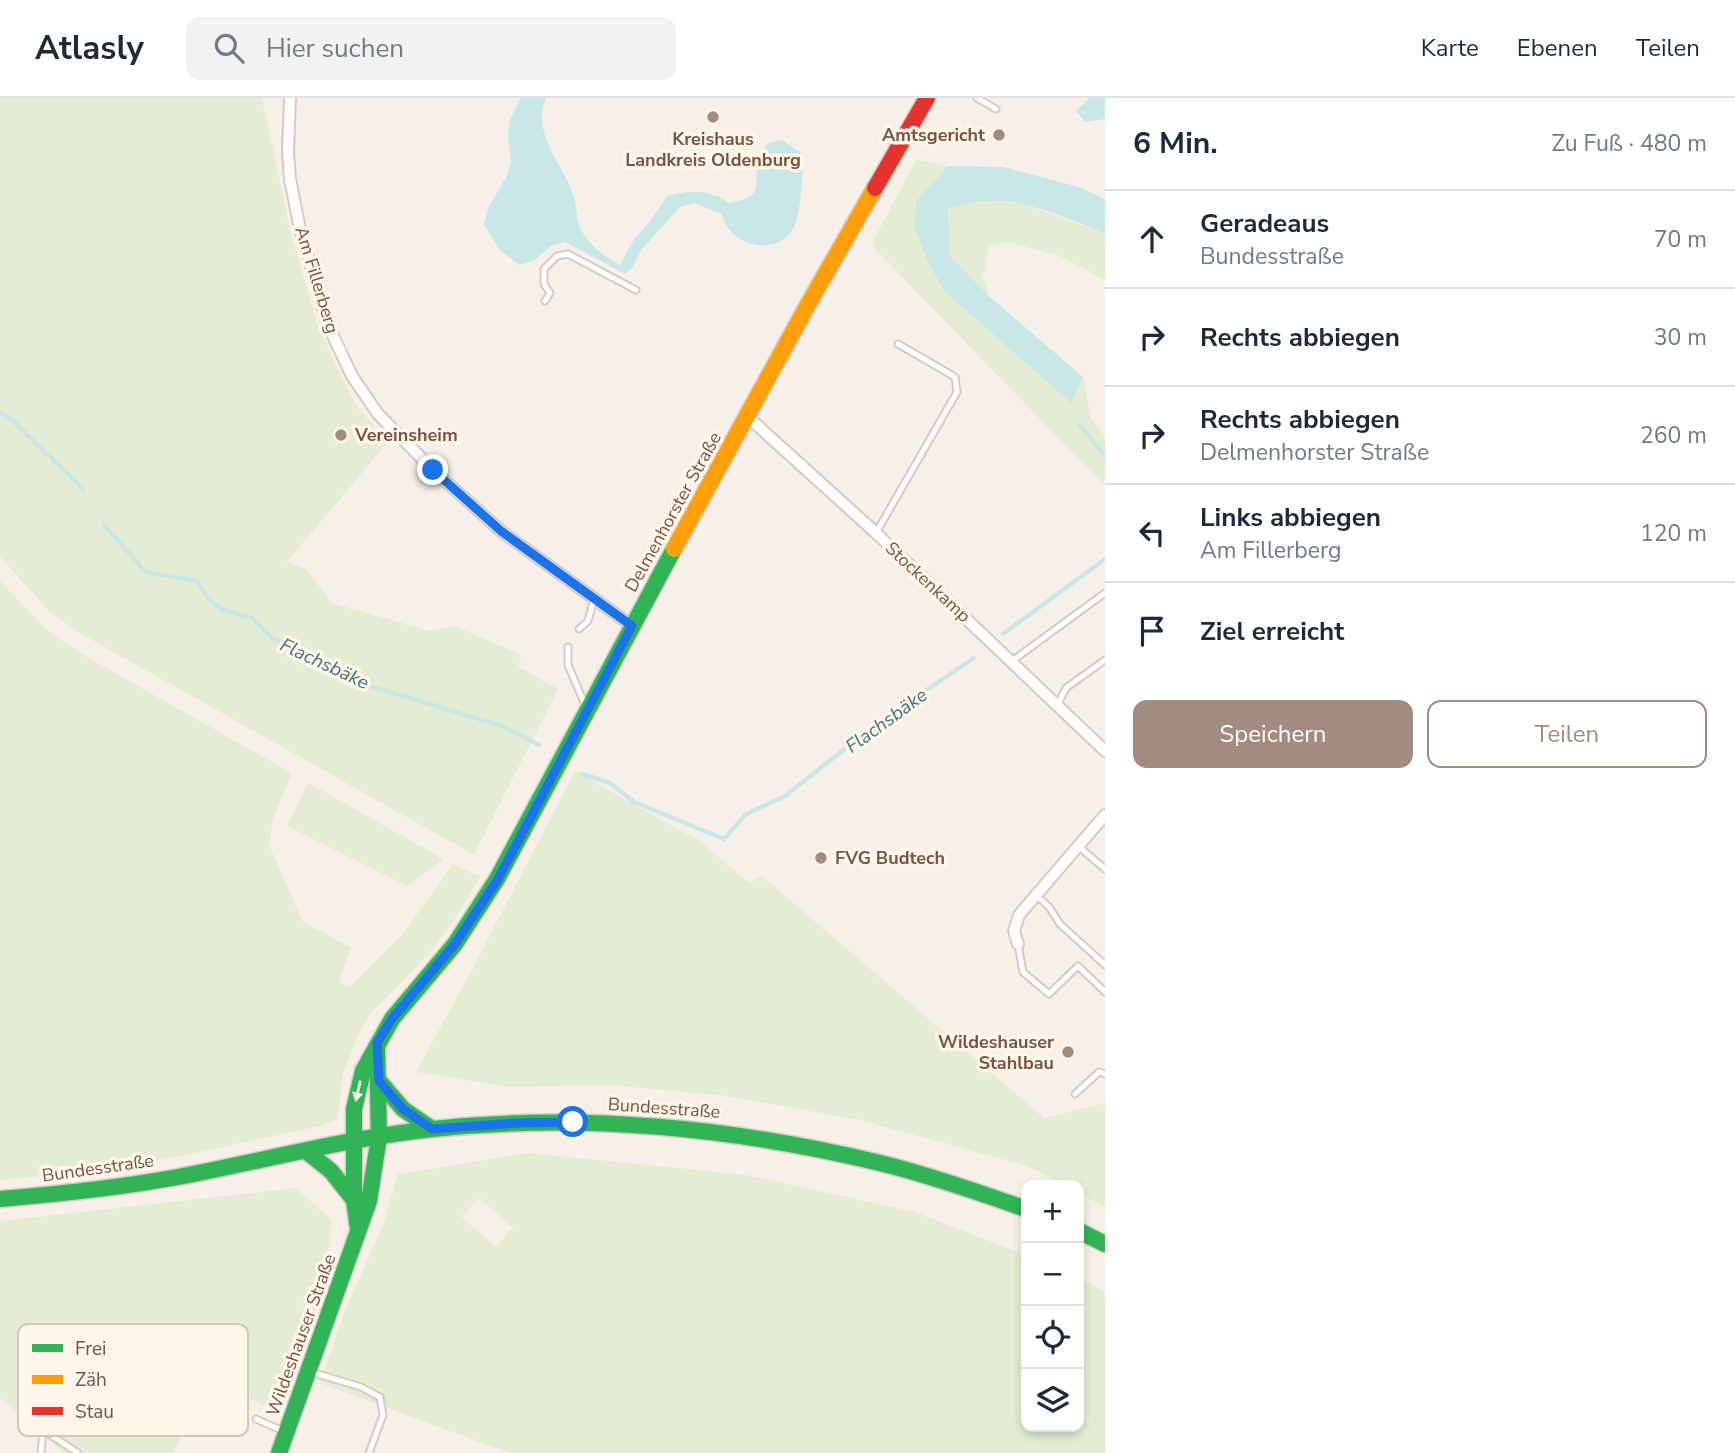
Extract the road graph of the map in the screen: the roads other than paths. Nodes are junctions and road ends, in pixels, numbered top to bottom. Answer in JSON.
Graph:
{"nodes":[{"id":1,"x":290,"y":98,"type":"edge"},
{"id":2,"x":927,"y":98,"type":"edge"},
{"id":3,"x":976,"y":98,"type":"edge"},
{"id":4,"x":996,"y":109,"type":"dead end"},
{"id":5,"x":636,"y":290,"type":"dead end"},
{"id":6,"x":545,"y":301,"type":"dead end"},
{"id":7,"x":898,"y":344,"type":"dead end"},
{"id":8,"x":748,"y":417,"type":"junction"},
{"id":9,"x":876,"y":533,"type":"junction"},
{"id":10,"x":1105,"y":593,"type":"edge"},
{"id":11,"x":594,"y":600,"type":"junction"},
{"id":12,"x":632,"y":626,"type":"junction"},
{"id":13,"x":579,"y":629,"type":"dead end"},
{"id":14,"x":568,"y":647,"type":"dead end"},
{"id":15,"x":1105,"y":660,"type":"edge"},
{"id":16,"x":1012,"y":661,"type":"junction"},
{"id":17,"x":1058,"y":704,"type":"junction"},
{"id":18,"x":587,"y":709,"type":"junction"},
{"id":19,"x":1105,"y":751,"type":"edge"},
{"id":20,"x":1105,"y":815,"type":"edge"},
{"id":21,"x":1078,"y":846,"type":"junction"},
{"id":22,"x":1105,"y":869,"type":"edge"},
{"id":23,"x":1036,"y":895,"type":"junction"},
{"id":24,"x":1018,"y":944,"type":"joint"},
{"id":25,"x":1105,"y":965,"type":"edge"},
{"id":26,"x":1105,"y":992,"type":"edge"},
{"id":27,"x":377,"y":1043,"type":"junction"},
{"id":28,"x":1105,"y":1074,"type":"edge"},
{"id":29,"x":379,"y":1081,"type":"junction"},
{"id":30,"x":1074,"y":1094,"type":"dead end"},
{"id":31,"x":432,"y":1129,"type":"junction"},
{"id":32,"x":379,"y":1137,"type":"junction"},
{"id":33,"x":353,"y":1141,"type":"junction"},
{"id":34,"x":306,"y":1151,"type":"junction"},
{"id":35,"x":0,"y":1199,"type":"edge"},
{"id":36,"x":354,"y":1199,"type":"junction"},
{"id":37,"x":1021,"y":1207,"type":"edge"},
{"id":38,"x":358,"y":1230,"type":"junction"},
{"id":39,"x":1084,"y":1234,"type":"edge"},
{"id":40,"x":1105,"y":1244,"type":"edge"},
{"id":41,"x":318,"y":1374,"type":"dead end"},
{"id":42,"x":256,"y":1419,"type":"dead end"},
{"id":43,"x":286,"y":1432,"type":"junction"},
{"id":44,"x":52,"y":1436,"type":"edge"},
{"id":45,"x":78,"y":1453,"type":"edge"},
{"id":46,"x":279,"y":1453,"type":"edge"},
{"id":47,"x":369,"y":1453,"type":"edge"}],
"edges":[{"from":1,"to":11,"type":"street","name":"Am Fillerberg"},
{"from":2,"to":8,"type":"main road","name":"Delmenhorster Straße"},
{"from":3,"to":4,"type":"lane"},
{"from":5,"to":6,"type":"lane"},
{"from":7,"to":9,"type":"lane"},
{"from":8,"to":9,"type":"street","name":"Stockenkamp"},
{"from":8,"to":12,"type":"main road","name":"Delmenhorster Straße"},
{"from":9,"to":16,"type":"street","name":"Stockenkamp"},
{"from":10,"to":16,"type":"lane"},
{"from":11,"to":12,"type":"street","name":"Am Fillerberg"},
{"from":11,"to":13,"type":"lane"},
{"from":12,"to":18,"type":"main road","name":"Delmenhorster Straße"},
{"from":14,"to":18,"type":"lane"},
{"from":15,"to":17,"type":"lane"},
{"from":16,"to":17,"type":"street","name":"Stockenkamp"},
{"from":17,"to":19,"type":"street","name":"Stockenkamp"},
{"from":18,"to":27,"type":"main road","name":"Delmenhorster Straße"},
{"from":20,"to":21,"type":"street"},
{"from":21,"to":22,"type":"lane"},
{"from":21,"to":23,"type":"street"},
{"from":23,"to":24,"type":"street"},
{"from":23,"to":25,"type":"lane"},
{"from":24,"to":26,"type":"lane"},
{"from":27,"to":29,"type":"main road"},
{"from":27,"to":33,"type":"main road","name":"Delmenhorster Straße","one_way":true},
{"from":28,"to":30,"type":"lane"},
{"from":29,"to":31,"type":"main road"},
{"from":29,"to":32,"type":"main road"},
{"from":31,"to":32,"type":"main road","name":"Bundesstraße"},
{"from":31,"to":37,"type":"main road","name":"Bundesstraße"},
{"from":32,"to":33,"type":"main road","name":"Bundesstraße"},
{"from":32,"to":38,"type":"main road","name":"Wildeshauser Straße"},
{"from":33,"to":34,"type":"main road","name":"Bundesstraße"},
{"from":33,"to":36,"type":"main road","name":"Wildeshauser Straße"},
{"from":34,"to":35,"type":"main road","name":"Bundesstraße"},
{"from":34,"to":36,"type":"main road"},
{"from":36,"to":38,"type":"main road","name":"Wildeshauser Straße"},
{"from":38,"to":43,"type":"main road","name":"Wildeshauser Straße"},
{"from":39,"to":40,"type":"main road"},
{"from":41,"to":47,"type":"lane"},
{"from":42,"to":43,"type":"lane"},
{"from":43,"to":46,"type":"main road","name":"Wildeshauser Straße"},
{"from":44,"to":45,"type":"lane"}]}
